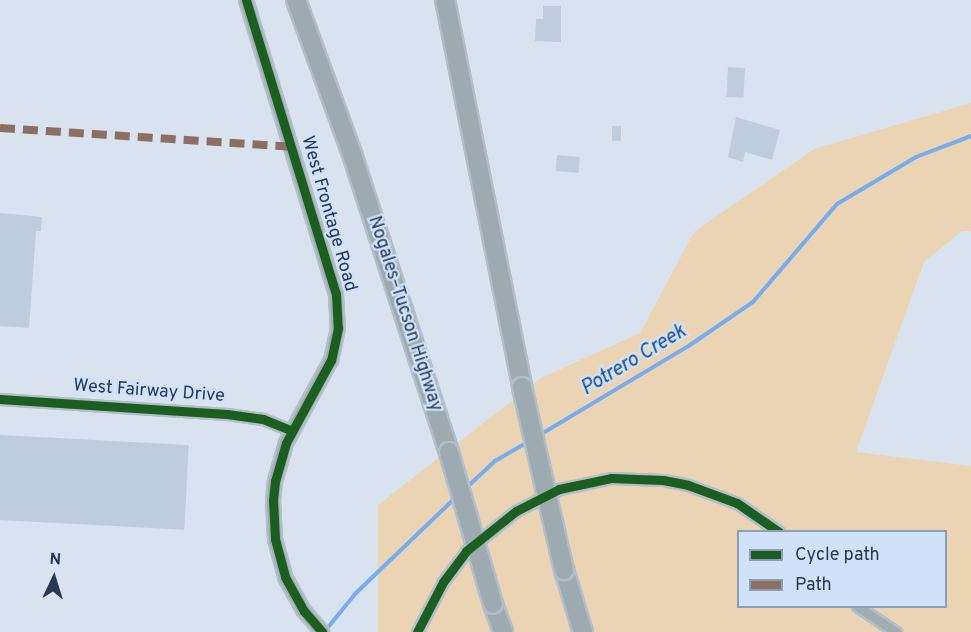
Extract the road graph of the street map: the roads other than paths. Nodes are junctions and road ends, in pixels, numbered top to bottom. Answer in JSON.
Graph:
{"nodes":[{"id":1,"x":246,"y":0,"type":"edge"},
{"id":2,"x":296,"y":0,"type":"edge"},
{"id":3,"x":445,"y":0,"type":"edge"},
{"id":4,"x":0,"y":399,"type":"edge"},
{"id":5,"x":292,"y":431,"type":"junction"},
{"id":6,"x":778,"y":530,"type":"edge"},
{"id":7,"x":860,"y":608,"type":"edge"},
{"id":8,"x":322,"y":632,"type":"edge"},
{"id":9,"x":417,"y":632,"type":"edge"},
{"id":10,"x":503,"y":632,"type":"edge"},
{"id":11,"x":583,"y":632,"type":"edge"},
{"id":12,"x":896,"y":632,"type":"edge"}],
"edges":[{"from":1,"to":5,"type":"street","name":"West Frontage Road"},
{"from":2,"to":10,"type":"highway","name":"Nogales–Tucson Highway","bridge":true},
{"from":3,"to":11,"type":"highway","bridge":true},
{"from":4,"to":5,"type":"street","name":"West Fairway Drive"},
{"from":5,"to":8,"type":"street","name":"West Frontage Road"},
{"from":6,"to":9,"type":"street"},
{"from":7,"to":12,"type":"street"}]}
